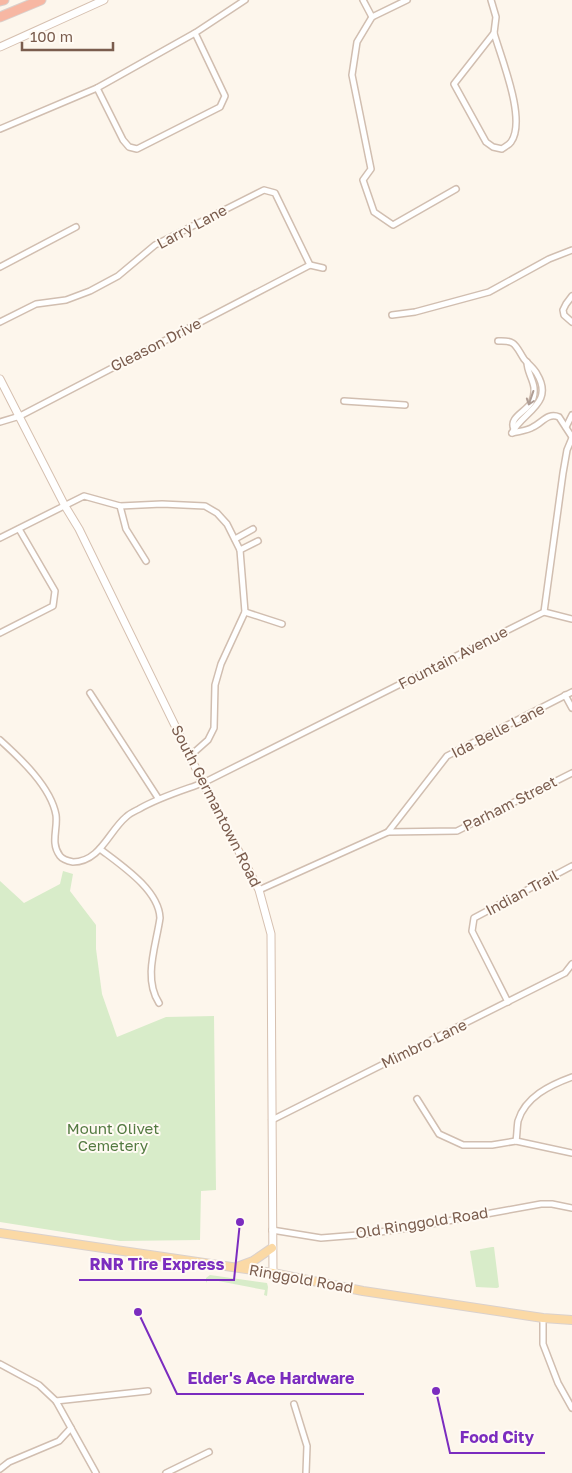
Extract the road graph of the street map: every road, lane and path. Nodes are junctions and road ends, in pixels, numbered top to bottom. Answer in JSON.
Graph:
{"nodes":[{"id":1,"x":4,"y":0,"type":"edge"},
{"id":2,"x":41,"y":0,"type":"edge"},
{"id":3,"x":104,"y":0,"type":"edge"},
{"id":4,"x":245,"y":0,"type":"edge"},
{"id":5,"x":363,"y":0,"type":"edge"},
{"id":6,"x":407,"y":0,"type":"edge"},
{"id":7,"x":490,"y":0,"type":"edge"},
{"id":8,"x":0,"y":1,"type":"edge"},
{"id":9,"x":0,"y":17,"type":"edge"},
{"id":10,"x":372,"y":17,"type":"junction"},
{"id":11,"x":195,"y":33,"type":"junction"},
{"id":12,"x":494,"y":33,"type":"junction"},
{"id":13,"x":0,"y":47,"type":"edge"},
{"id":14,"x":97,"y":88,"type":"junction"},
{"id":15,"x":0,"y":129,"type":"edge"},
{"id":16,"x":456,"y":189,"type":"dead end"},
{"id":17,"x":76,"y":227,"type":"dead end"},
{"id":18,"x":572,"y":250,"type":"edge"},
{"id":19,"x":310,"y":265,"type":"junction"},
{"id":20,"x":0,"y":266,"type":"edge"},
{"id":21,"x":323,"y":268,"type":"dead end"},
{"id":22,"x":572,"y":296,"type":"edge"},
{"id":23,"x":392,"y":315,"type":"dead end"},
{"id":24,"x":0,"y":322,"type":"edge"},
{"id":25,"x":572,"y":322,"type":"edge"},
{"id":26,"x":498,"y":341,"type":"dead end"},
{"id":27,"x":0,"y":379,"type":"edge"},
{"id":28,"x":344,"y":401,"type":"dead end"},
{"id":29,"x":405,"y":405,"type":"dead end"},
{"id":30,"x":572,"y":415,"type":"edge"},
{"id":31,"x":20,"y":416,"type":"junction"},
{"id":32,"x":0,"y":422,"type":"edge"},
{"id":33,"x":566,"y":427,"type":"junction"},
{"id":34,"x":572,"y":438,"type":"edge"},
{"id":35,"x":65,"y":506,"type":"junction"},
{"id":36,"x":120,"y":506,"type":"junction"},
{"id":37,"x":19,"y":529,"type":"junction"},
{"id":38,"x":252,"y":529,"type":"dead end"},
{"id":39,"x":0,"y":538,"type":"edge"},
{"id":40,"x":235,"y":539,"type":"junction"},
{"id":41,"x":258,"y":541,"type":"dead end"},
{"id":42,"x":240,"y":550,"type":"junction"},
{"id":43,"x":146,"y":562,"type":"dead end"},
{"id":44,"x":245,"y":612,"type":"junction"},
{"id":45,"x":544,"y":612,"type":"junction"},
{"id":46,"x":572,"y":620,"type":"edge"},
{"id":47,"x":282,"y":624,"type":"dead end"},
{"id":48,"x":0,"y":633,"type":"edge"},
{"id":49,"x":572,"y":692,"type":"edge"},
{"id":50,"x":90,"y":693,"type":"dead end"},
{"id":51,"x":566,"y":695,"type":"junction"},
{"id":52,"x":572,"y":708,"type":"edge"},
{"id":53,"x":0,"y":740,"type":"edge"},
{"id":54,"x":190,"y":756,"type":"junction"},
{"id":55,"x":572,"y":773,"type":"edge"},
{"id":56,"x":203,"y":783,"type":"junction"},
{"id":57,"x":158,"y":798,"type":"junction"},
{"id":58,"x":388,"y":832,"type":"junction"},
{"id":59,"x":100,"y":849,"type":"junction"},
{"id":60,"x":572,"y":866,"type":"edge"},
{"id":61,"x":259,"y":890,"type":"junction"},
{"id":62,"x":572,"y":964,"type":"edge"},
{"id":63,"x":508,"y":1002,"type":"junction"},
{"id":64,"x":159,"y":1003,"type":"dead end"},
{"id":65,"x":572,"y":1077,"type":"edge"},
{"id":66,"x":417,"y":1099,"type":"dead end"},
{"id":67,"x":272,"y":1120,"type":"junction"},
{"id":68,"x":516,"y":1141,"type":"junction"},
{"id":69,"x":572,"y":1153,"type":"edge"},
{"id":70,"x":572,"y":1208,"type":"edge"},
{"id":71,"x":272,"y":1230,"type":"junction"},
{"id":72,"x":0,"y":1233,"type":"edge"},
{"id":73,"x":272,"y":1248,"type":"junction"},
{"id":74,"x":236,"y":1268,"type":"junction"},
{"id":75,"x":273,"y":1273,"type":"junction"},
{"id":76,"x":543,"y":1318,"type":"junction"},
{"id":77,"x":572,"y":1320,"type":"edge"},
{"id":78,"x":0,"y":1364,"type":"edge"},
{"id":79,"x":148,"y":1391,"type":"dead end"},
{"id":80,"x":56,"y":1401,"type":"junction"},
{"id":81,"x":294,"y":1404,"type":"dead end"},
{"id":82,"x":572,"y":1408,"type":"edge"},
{"id":83,"x":71,"y":1428,"type":"junction"},
{"id":84,"x":209,"y":1452,"type":"dead end"},
{"id":85,"x":0,"y":1469,"type":"edge"},
{"id":86,"x":96,"y":1473,"type":"edge"},
{"id":87,"x":166,"y":1473,"type":"edge"},
{"id":88,"x":306,"y":1473,"type":"edge"}],
"edges":[{"from":1,"to":8,"type":"highway"},
{"from":2,"to":9,"type":"highway"},
{"from":3,"to":13,"type":"main road"},
{"from":4,"to":11,"type":"street"},
{"from":5,"to":10,"type":"street"},
{"from":6,"to":10,"type":"street"},
{"from":7,"to":12,"type":"street"},
{"from":10,"to":16,"type":"street"},
{"from":11,"to":14,"type":"street"},
{"from":11,"to":14,"type":"street"},
{"from":12,"to":12,"type":"street"},
{"from":14,"to":15,"type":"street"},
{"from":17,"to":20,"type":"street"},
{"from":18,"to":23,"type":"street"},
{"from":19,"to":21,"type":"street"},
{"from":19,"to":24,"type":"street","name":"Larry Lane"},
{"from":19,"to":31,"type":"street","name":"Gleason Drive"},
{"from":22,"to":25,"type":"street"},
{"from":26,"to":33,"type":"street"},
{"from":27,"to":31,"type":"main road","name":"South Germantown Road"},
{"from":28,"to":29,"type":"street"},
{"from":30,"to":33,"type":"street"},
{"from":31,"to":32,"type":"street","name":"Gleason Drive"},
{"from":31,"to":35,"type":"main road","name":"South Germantown Road"},
{"from":33,"to":34,"type":"street"},
{"from":34,"to":45,"type":"street"},
{"from":35,"to":36,"type":"street"},
{"from":35,"to":37,"type":"street"},
{"from":35,"to":54,"type":"main road","name":"South Germantown Road"},
{"from":36,"to":40,"type":"street"},
{"from":36,"to":43,"type":"street"},
{"from":37,"to":39,"type":"street"},
{"from":37,"to":48,"type":"street"},
{"from":38,"to":40,"type":"street"},
{"from":40,"to":42,"type":"street"},
{"from":41,"to":42,"type":"street"},
{"from":42,"to":44,"type":"street"},
{"from":44,"to":47,"type":"street"},
{"from":44,"to":54,"type":"street"},
{"from":45,"to":46,"type":"street"},
{"from":45,"to":56,"type":"street","name":"Fountain Avenue"},
{"from":49,"to":51,"type":"street","name":"Ida Belle Lane"},
{"from":50,"to":57,"type":"street"},
{"from":51,"to":52,"type":"street"},
{"from":51,"to":58,"type":"street","name":"Ida Belle Lane"},
{"from":53,"to":59,"type":"street"},
{"from":54,"to":56,"type":"main road","name":"South Germantown Road"},
{"from":55,"to":58,"type":"street","name":"Parham Street"},
{"from":56,"to":57,"type":"street","name":"Fountain Avenue"},
{"from":56,"to":61,"type":"main road","name":"South Germantown Road"},
{"from":57,"to":59,"type":"street","name":"Fountain Avenue"},
{"from":58,"to":61,"type":"street","name":"Ida Belle Lane"},
{"from":59,"to":64,"type":"street"},
{"from":60,"to":63,"type":"street","name":"Indian Trail"},
{"from":61,"to":67,"type":"main road","name":"South Germantown Road"},
{"from":62,"to":63,"type":"street","name":"Mimbro Lane"},
{"from":63,"to":67,"type":"street","name":"Mimbro Lane"},
{"from":65,"to":68,"type":"street"},
{"from":66,"to":68,"type":"street"},
{"from":67,"to":71,"type":"main road","name":"South Germantown Road"},
{"from":68,"to":69,"type":"street"},
{"from":70,"to":71,"type":"street","name":"Old Ringgold Road"},
{"from":71,"to":73,"type":"main road","name":"South Germantown Road"},
{"from":72,"to":74,"type":"main road","name":"Ringgold Road"},
{"from":73,"to":74,"type":"main road"},
{"from":73,"to":75,"type":"main road","name":"South Germantown Road"},
{"from":74,"to":75,"type":"main road","name":"Ringgold Road"},
{"from":75,"to":76,"type":"main road","name":"Ringgold Road"},
{"from":76,"to":77,"type":"main road","name":"Ringgold Road"},
{"from":76,"to":82,"type":"street"},
{"from":78,"to":80,"type":"street"},
{"from":79,"to":80,"type":"street"},
{"from":80,"to":83,"type":"street"},
{"from":81,"to":88,"type":"street"},
{"from":83,"to":85,"type":"street"},
{"from":83,"to":86,"type":"street"},
{"from":84,"to":87,"type":"street"}]}
